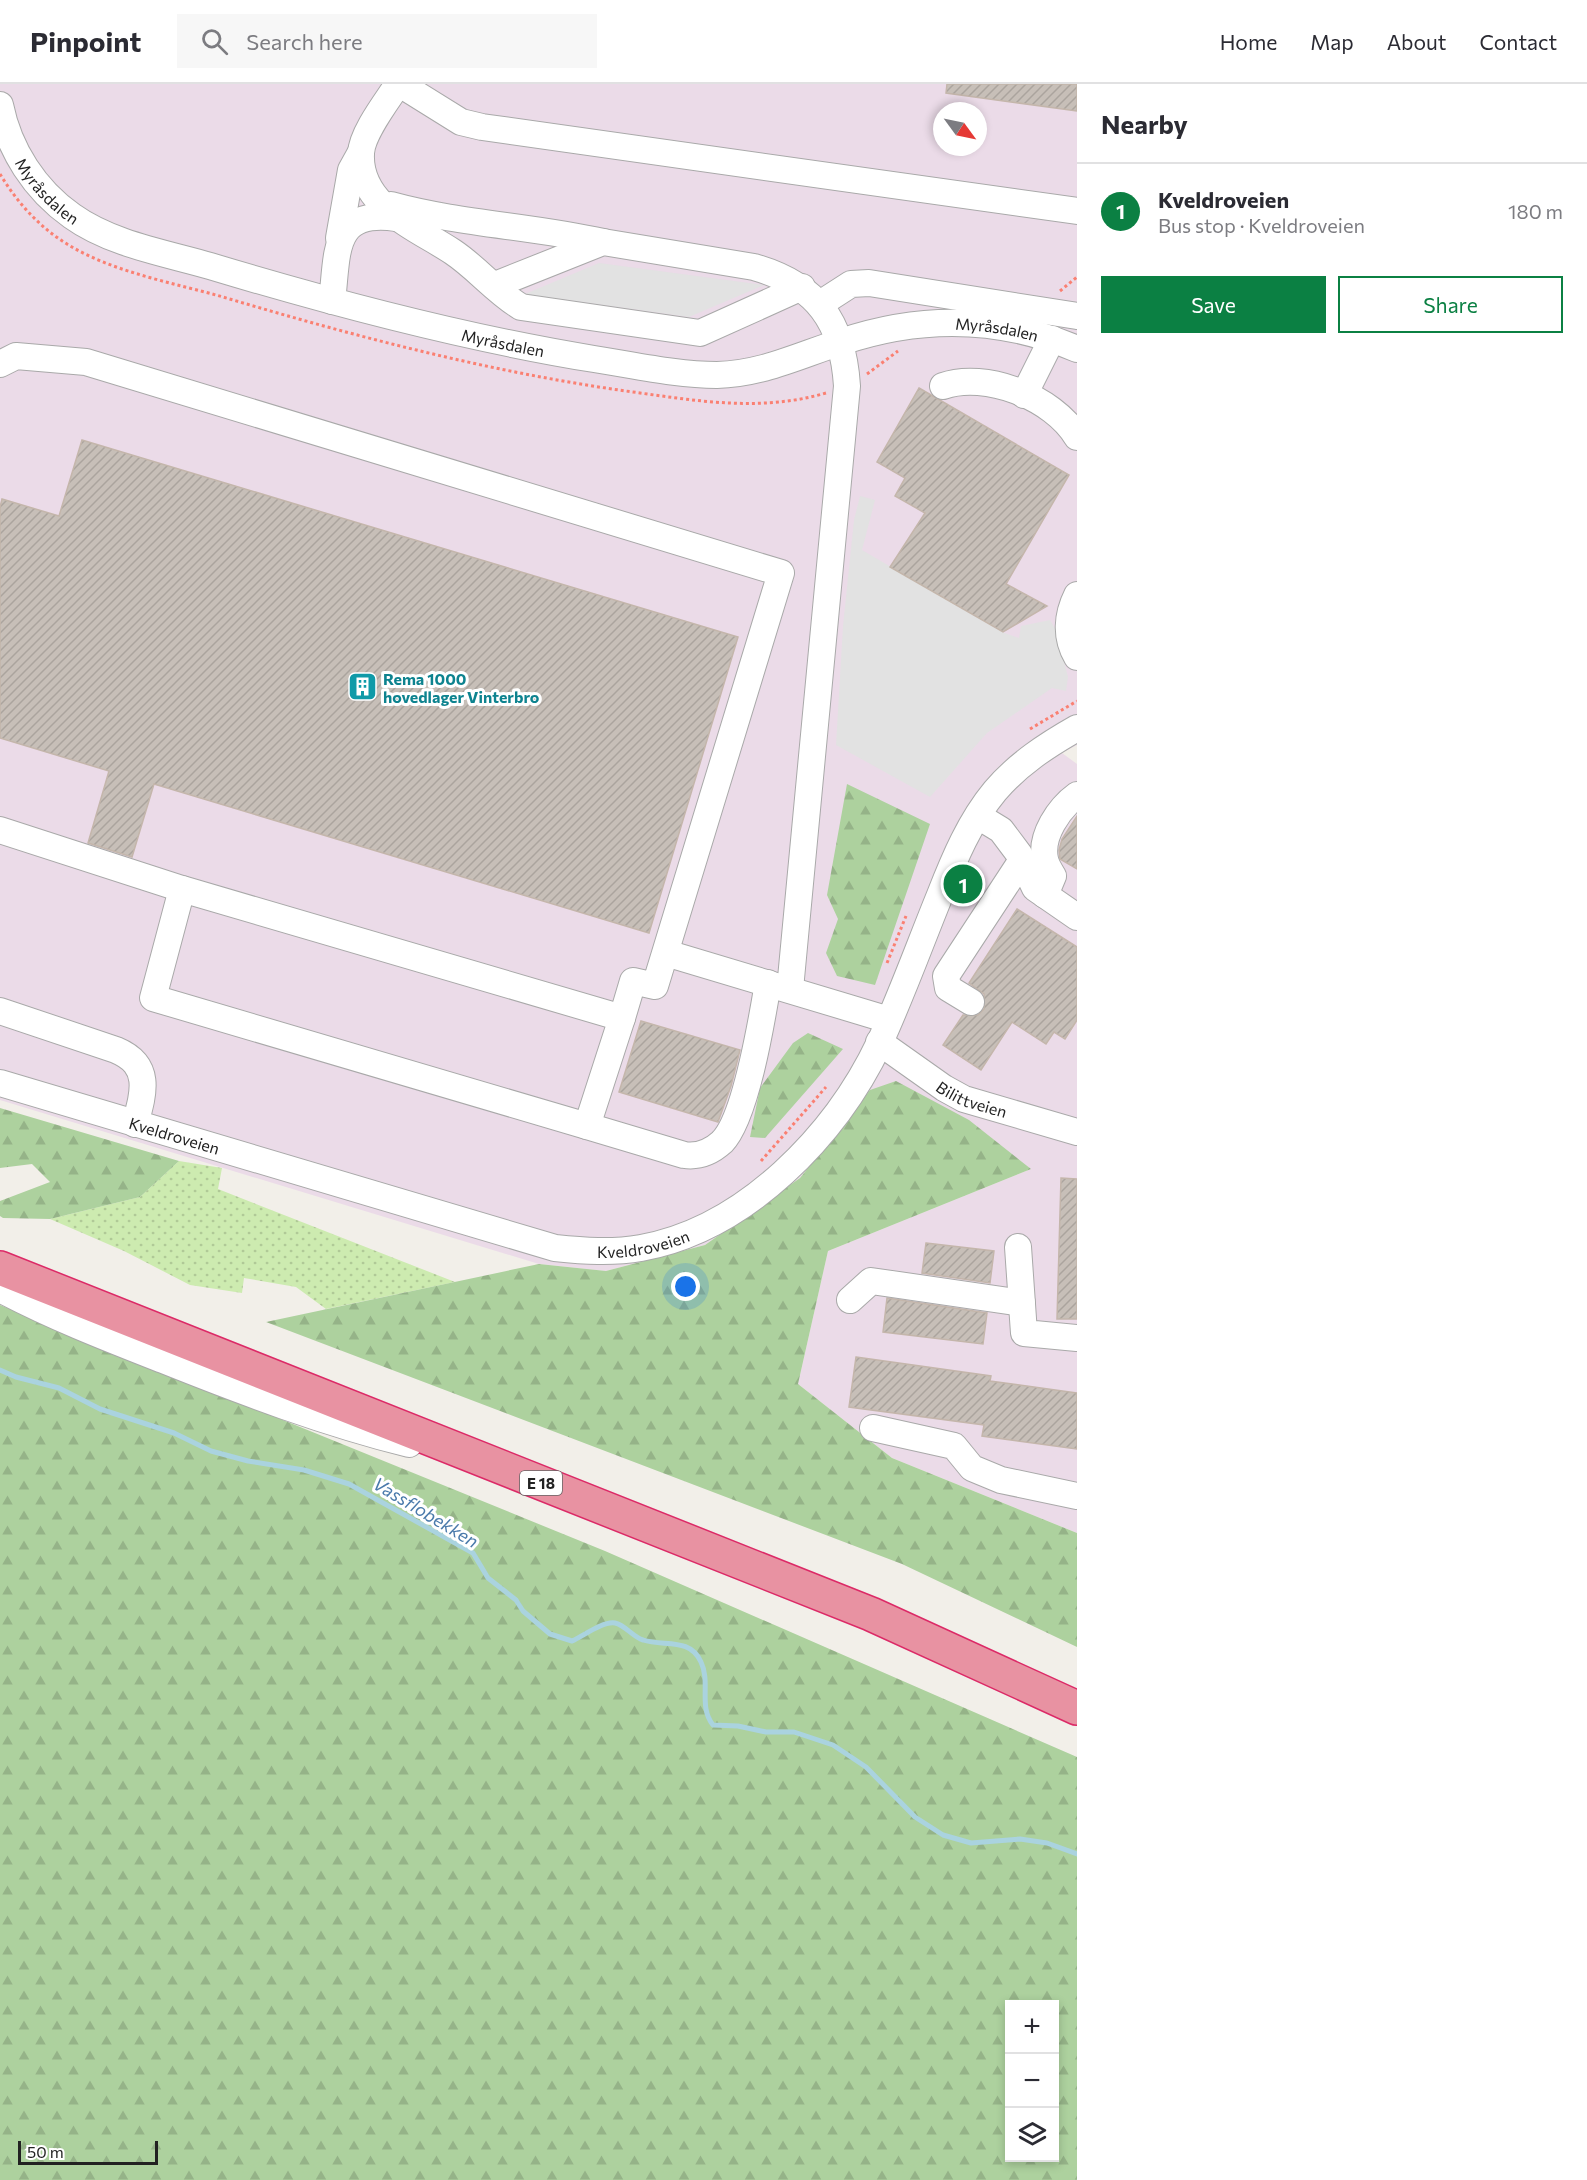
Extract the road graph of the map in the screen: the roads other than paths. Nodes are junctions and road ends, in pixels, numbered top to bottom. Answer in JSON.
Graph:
{"nodes":[{"id":1,"x":399,"y":84,"type":"edge"},
{"id":2,"x":0,"y":105,"type":"edge"},
{"id":3,"x":361,"y":152,"type":"junction"},
{"id":4,"x":388,"y":210,"type":"junction"},
{"id":5,"x":1077,"y":211,"type":"edge"},
{"id":6,"x":339,"y":238,"type":"junction"},
{"id":7,"x":603,"y":242,"type":"junction"},
{"id":8,"x":495,"y":285,"type":"junction"},
{"id":9,"x":811,"y":296,"type":"junction"},
{"id":10,"x":332,"y":301,"type":"junction"},
{"id":11,"x":1072,"y":308,"type":"edge"},
{"id":12,"x":1052,"y":339,"type":"junction"},
{"id":13,"x":840,"y":342,"type":"junction"},
{"id":14,"x":1077,"y":349,"type":"edge"},
{"id":15,"x":0,"y":364,"type":"edge"},
{"id":16,"x":943,"y":386,"type":"dead end"},
{"id":17,"x":1024,"y":395,"type":"junction"},
{"id":18,"x":1077,"y":436,"type":"edge"},
{"id":19,"x":1077,"y":595,"type":"edge"},
{"id":20,"x":1077,"y":657,"type":"edge"},
{"id":21,"x":1077,"y":728,"type":"edge"},
{"id":22,"x":1077,"y":795,"type":"edge"},
{"id":23,"x":978,"y":816,"type":"junction"},
{"id":24,"x":0,"y":830,"type":"edge"},
{"id":25,"x":1022,"y":860,"type":"junction"},
{"id":26,"x":182,"y":890,"type":"junction"},
{"id":27,"x":1045,"y":895,"type":"junction"},
{"id":28,"x":1077,"y":917,"type":"edge"},
{"id":29,"x":666,"y":953,"type":"junction"},
{"id":30,"x":779,"y":986,"type":"junction"},
{"id":31,"x":971,"y":1002,"type":"dead end"},
{"id":32,"x":0,"y":1011,"type":"edge"},
{"id":33,"x":622,"y":1018,"type":"junction"},
{"id":34,"x":884,"y":1031,"type":"junction"},
{"id":35,"x":0,"y":1083,"type":"edge"},
{"id":36,"x":135,"y":1124,"type":"junction"},
{"id":37,"x":587,"y":1126,"type":"junction"},
{"id":38,"x":1077,"y":1132,"type":"edge"},
{"id":39,"x":1018,"y":1247,"type":"dead end"},
{"id":40,"x":0,"y":1255,"type":"edge"},
{"id":41,"x":0,"y":1268,"type":"edge"},
{"id":42,"x":0,"y":1289,"type":"edge"},
{"id":43,"x":850,"y":1300,"type":"dead end"},
{"id":44,"x":1022,"y":1303,"type":"junction"},
{"id":45,"x":1077,"y":1338,"type":"edge"},
{"id":46,"x":873,"y":1428,"type":"dead end"},
{"id":47,"x":449,"y":1446,"type":"junction"},
{"id":48,"x":1077,"y":1496,"type":"edge"},
{"id":49,"x":1077,"y":1693,"type":"edge"},
{"id":50,"x":1077,"y":1708,"type":"edge"}],
"edges":[{"from":1,"to":3,"type":"street"},
{"from":1,"to":5,"type":"street"},
{"from":2,"to":10,"type":"street","name":"Myråsdalen"},
{"from":3,"to":4,"type":"street"},
{"from":3,"to":6,"type":"street"},
{"from":4,"to":6,"type":"street"},
{"from":4,"to":7,"type":"street"},
{"from":4,"to":8,"type":"street"},
{"from":6,"to":10,"type":"street"},
{"from":7,"to":8,"type":"street"},
{"from":7,"to":9,"type":"street"},
{"from":8,"to":9,"type":"street"},
{"from":9,"to":11,"type":"street"},
{"from":9,"to":13,"type":"street"},
{"from":10,"to":13,"type":"street","name":"Myråsdalen"},
{"from":12,"to":13,"type":"street","name":"Myråsdalen"},
{"from":12,"to":14,"type":"street","name":"Myråsdalen"},
{"from":12,"to":17,"type":"street"},
{"from":13,"to":30,"type":"street"},
{"from":15,"to":29,"type":"street"},
{"from":16,"to":17,"type":"street"},
{"from":17,"to":18,"type":"street"},
{"from":19,"to":20,"type":"street"},
{"from":21,"to":23,"type":"street","name":"Kveldroveien"},
{"from":22,"to":27,"type":"street"},
{"from":23,"to":25,"type":"street"},
{"from":23,"to":34,"type":"street","name":"Kveldroveien"},
{"from":24,"to":26,"type":"street"},
{"from":25,"to":27,"type":"street"},
{"from":25,"to":31,"type":"street"},
{"from":26,"to":33,"type":"street"},
{"from":26,"to":37,"type":"street"},
{"from":27,"to":28,"type":"street"},
{"from":29,"to":30,"type":"street","name":"Bilittveien"},
{"from":29,"to":33,"type":"street"},
{"from":30,"to":34,"type":"street","name":"Bilittveien"},
{"from":30,"to":37,"type":"street"},
{"from":32,"to":36,"type":"street"},
{"from":33,"to":37,"type":"street"},
{"from":34,"to":36,"type":"street","name":"Kveldroveien"},
{"from":34,"to":38,"type":"street","name":"Bilittveien"},
{"from":35,"to":36,"type":"street","name":"Kveldroveien"},
{"from":39,"to":44,"type":"street"},
{"from":40,"to":49,"type":"highway","number":"E 18"},
{"from":41,"to":47,"type":"highway","number":"E 18"},
{"from":42,"to":47,"type":"street"},
{"from":43,"to":44,"type":"street"},
{"from":44,"to":45,"type":"street"},
{"from":46,"to":48,"type":"street"},
{"from":47,"to":50,"type":"highway","number":"E 18"}]}
